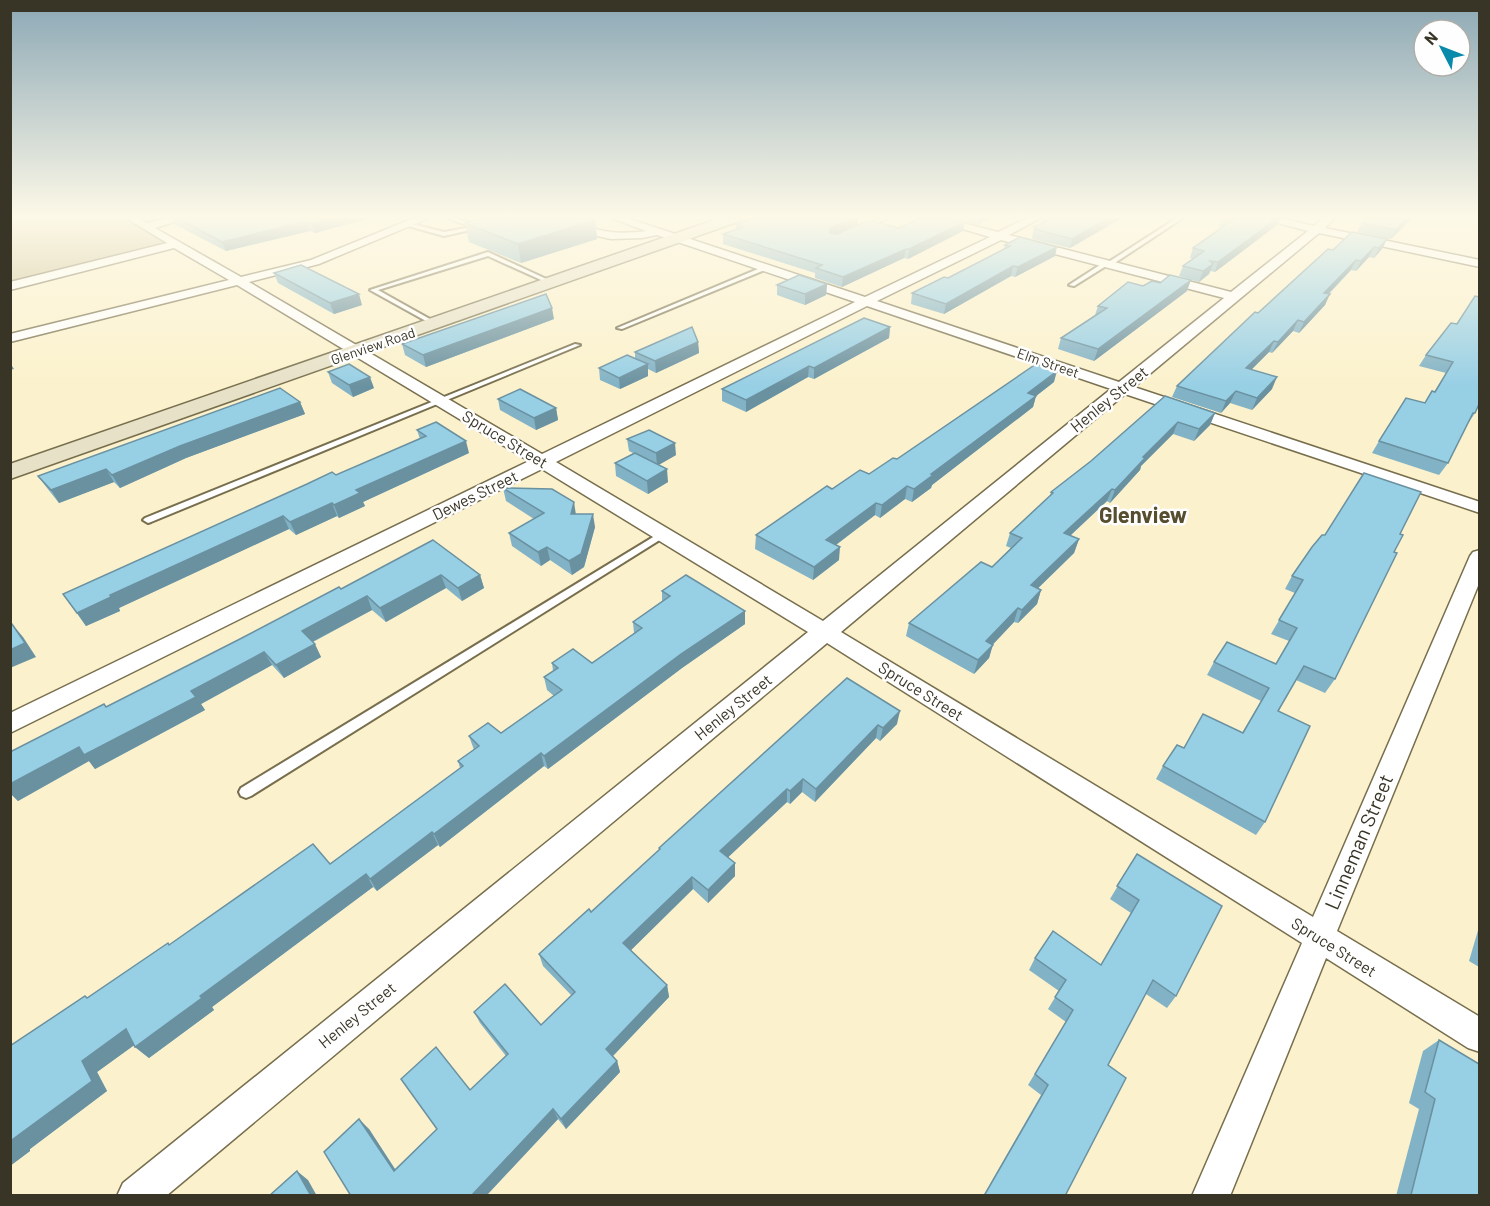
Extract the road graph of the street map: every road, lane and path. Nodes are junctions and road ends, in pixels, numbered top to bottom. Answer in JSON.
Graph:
{"nodes":[{"id":1,"x":57,"y":274,"type":"edge"},
{"id":2,"x":229,"y":274,"type":"edge"},
{"id":3,"x":267,"y":274,"type":"edge"},
{"id":4,"x":423,"y":274,"type":"edge"},
{"id":5,"x":533,"y":274,"type":"edge"},
{"id":6,"x":574,"y":274,"type":"edge"},
{"id":7,"x":750,"y":274,"type":"edge"},
{"id":8,"x":784,"y":274,"type":"edge"},
{"id":9,"x":923,"y":274,"type":"edge"},
{"id":10,"x":1090,"y":274,"type":"edge"},
{"id":11,"x":1146,"y":274,"type":"edge"},
{"id":12,"x":1261,"y":274,"type":"edge"},
{"id":13,"x":240,"y":281,"type":"junction"},
{"id":14,"x":552,"y":283,"type":"junction"},
{"id":15,"x":1072,"y":285,"type":"dead end"},
{"id":16,"x":10,"y":286,"type":"edge"},
{"id":17,"x":1233,"y":297,"type":"junction"},
{"id":18,"x":867,"y":302,"type":"junction"},
{"id":19,"x":435,"y":324,"type":"junction"},
{"id":20,"x":620,"y":328,"type":"dead end"},
{"id":21,"x":10,"y":338,"type":"edge"},
{"id":22,"x":577,"y":345,"type":"dead end"},
{"id":23,"x":359,"y":351,"type":"junction"},
{"id":24,"x":1122,"y":388,"type":"junction"},
{"id":25,"x":441,"y":400,"type":"junction"},
{"id":26,"x":542,"y":462,"type":"junction"},
{"id":27,"x":10,"y":472,"type":"edge"},
{"id":28,"x":1479,"y":508,"type":"edge"},
{"id":29,"x":148,"y":520,"type":"dead end"},
{"id":30,"x":663,"y":534,"type":"junction"},
{"id":31,"x":1479,"y":556,"type":"edge"},
{"id":32,"x":825,"y":632,"type":"junction"},
{"id":33,"x":10,"y":724,"type":"edge"},
{"id":34,"x":246,"y":792,"type":"dead end"},
{"id":35,"x":1319,"y":938,"type":"junction"},
{"id":36,"x":1479,"y":1036,"type":"edge"},
{"id":37,"x":136,"y":1196,"type":"edge"},
{"id":38,"x":1211,"y":1196,"type":"edge"}],
"edges":[{"from":1,"to":16,"type":"street"},
{"from":2,"to":13,"type":"street","name":"Spruce Street"},
{"from":3,"to":13,"type":"street"},
{"from":4,"to":19,"type":"lane"},
{"from":5,"to":14,"type":"lane"},
{"from":6,"to":14,"type":"main road","name":"Glenview Road"},
{"from":7,"to":20,"type":"lane"},
{"from":8,"to":18,"type":"street","name":"Elm Street"},
{"from":9,"to":18,"type":"street","name":"Dewes Street"},
{"from":10,"to":15,"type":"lane"},
{"from":11,"to":17,"type":"street"},
{"from":12,"to":17,"type":"street","name":"Henley Street"},
{"from":13,"to":21,"type":"street"},
{"from":13,"to":23,"type":"street","name":"Spruce Street"},
{"from":14,"to":19,"type":"main road","name":"Glenview Road"},
{"from":17,"to":24,"type":"street","name":"Henley Street"},
{"from":18,"to":24,"type":"street","name":"Elm Street"},
{"from":18,"to":26,"type":"street","name":"Dewes Street"},
{"from":19,"to":23,"type":"main road","name":"Glenview Road"},
{"from":22,"to":25,"type":"lane"},
{"from":23,"to":25,"type":"street","name":"Spruce Street"},
{"from":23,"to":27,"type":"main road","name":"Glenview Road"},
{"from":24,"to":28,"type":"street","name":"Elm Street"},
{"from":24,"to":32,"type":"street","name":"Henley Street"},
{"from":25,"to":26,"type":"street","name":"Spruce Street"},
{"from":25,"to":29,"type":"lane"},
{"from":26,"to":30,"type":"street","name":"Spruce Street"},
{"from":26,"to":33,"type":"street","name":"Dewes Street"},
{"from":30,"to":32,"type":"street","name":"Spruce Street"},
{"from":30,"to":34,"type":"lane"},
{"from":31,"to":35,"type":"street","name":"Linneman Street"},
{"from":32,"to":35,"type":"street","name":"Spruce Street"},
{"from":32,"to":37,"type":"street","name":"Henley Street"},
{"from":35,"to":36,"type":"street","name":"Spruce Street"},
{"from":35,"to":38,"type":"street","name":"Linneman Street"}]}
